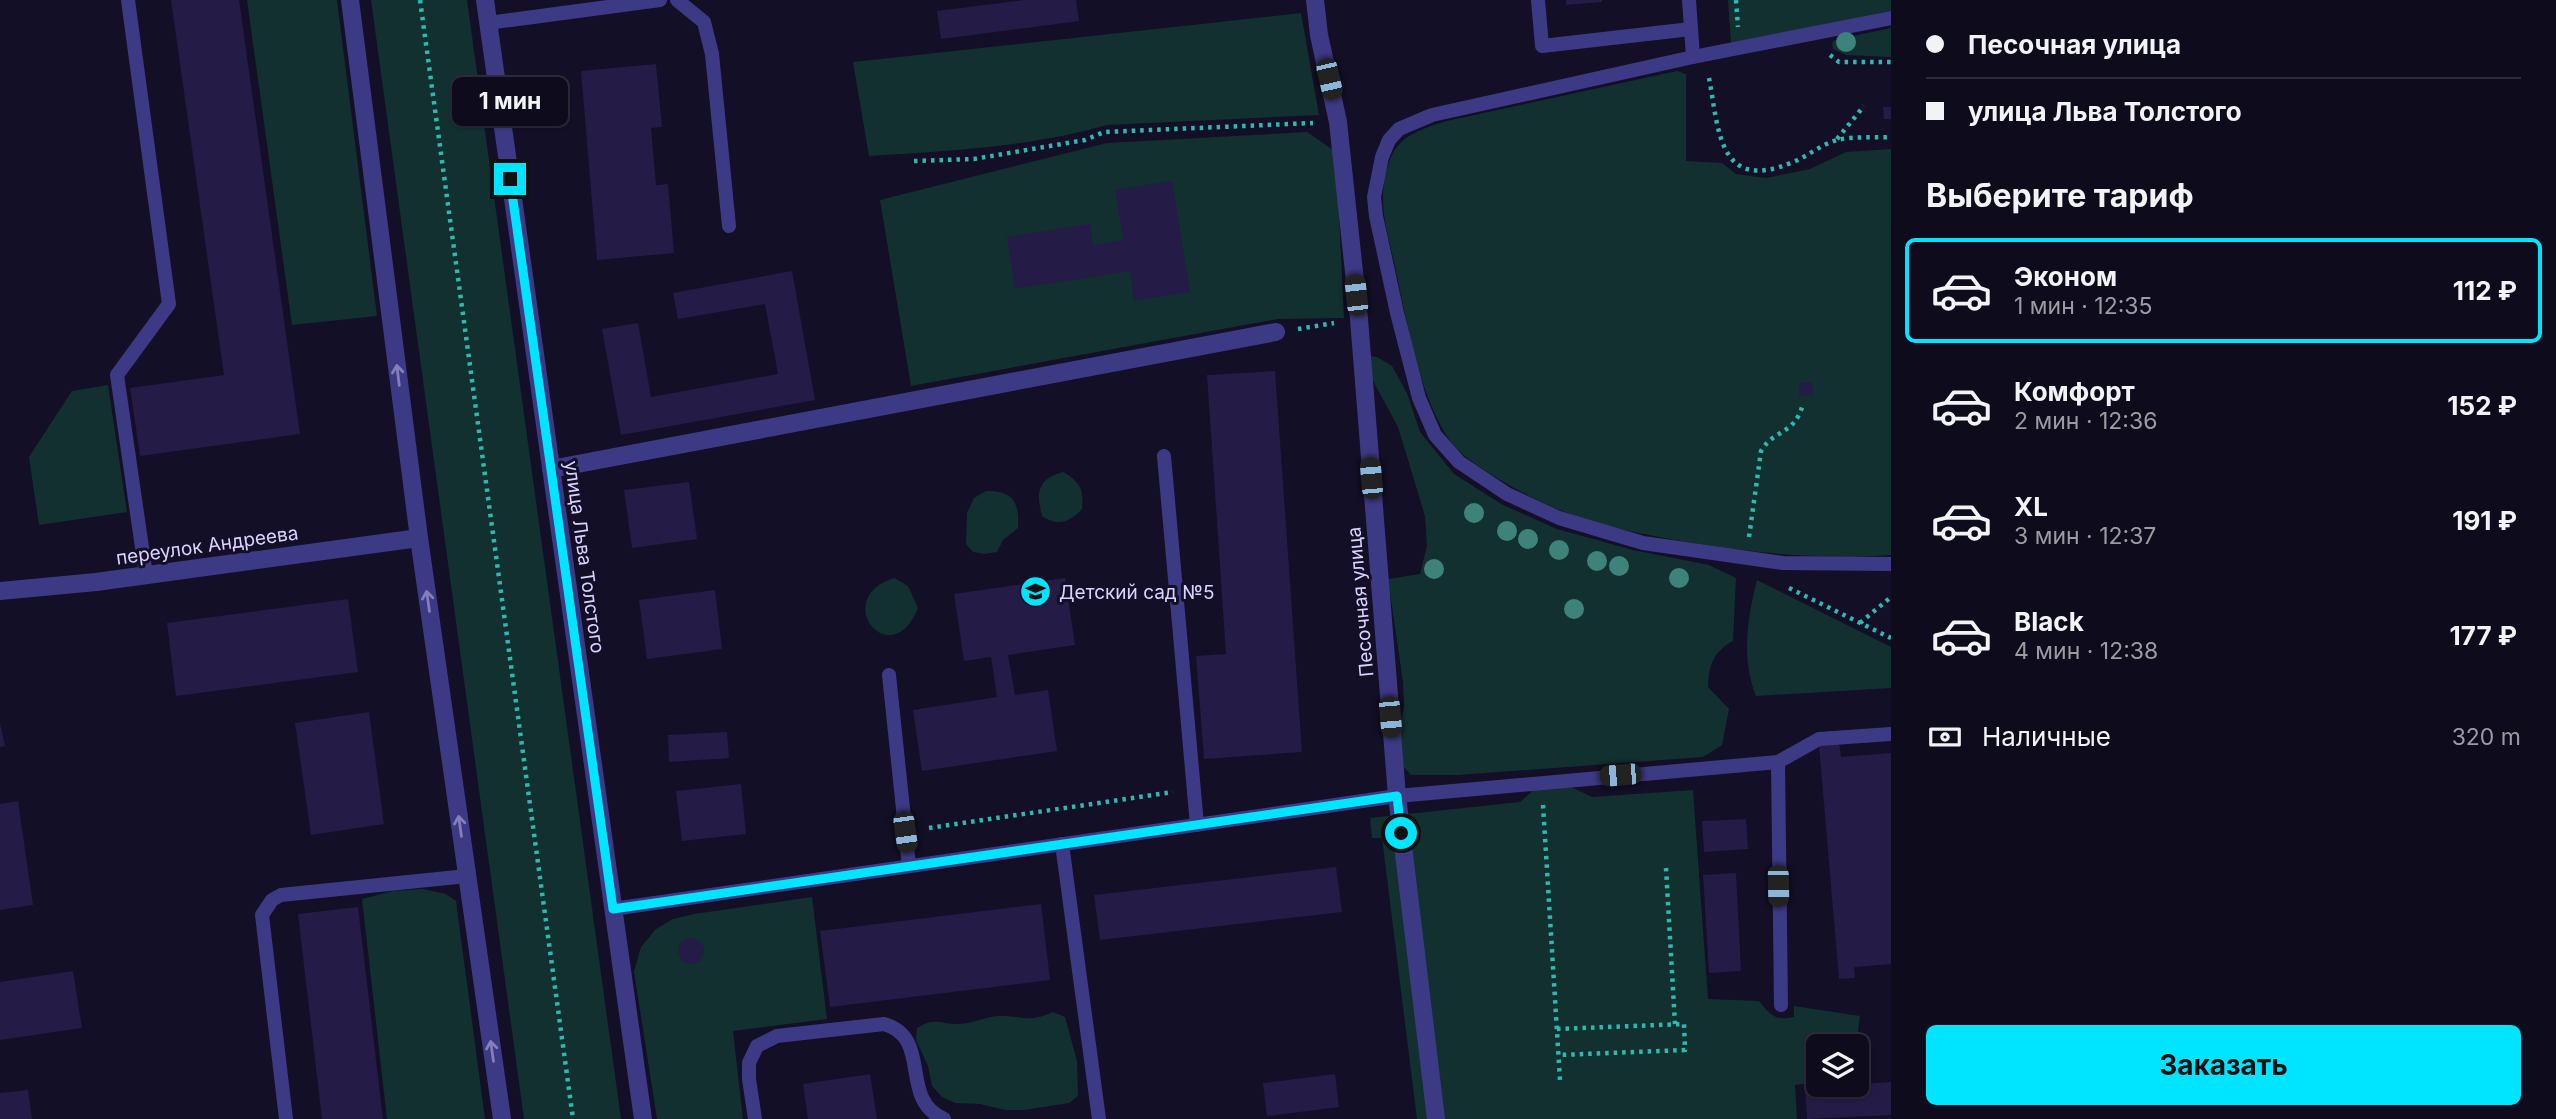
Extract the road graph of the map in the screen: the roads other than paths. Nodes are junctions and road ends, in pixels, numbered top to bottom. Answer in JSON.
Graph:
{"nodes":[{"id":1,"x":128,"y":0,"type":"edge"},
{"id":2,"x":350,"y":0,"type":"edge"},
{"id":3,"x":485,"y":0,"type":"edge"},
{"id":4,"x":660,"y":0,"type":"edge"},
{"id":5,"x":677,"y":0,"type":"edge"},
{"id":6,"x":1315,"y":0,"type":"edge"},
{"id":7,"x":1538,"y":0,"type":"edge"},
{"id":8,"x":1689,"y":0,"type":"edge"},
{"id":9,"x":1891,"y":19,"type":"edge"},
{"id":10,"x":488,"y":23,"type":"junction"},
{"id":11,"x":1691,"y":29,"type":"junction"},
{"id":12,"x":1699,"y":56,"type":"junction"},
{"id":13,"x":729,"y":226,"type":"dead end"},
{"id":14,"x":1276,"y":332,"type":"dead end"},
{"id":15,"x":1164,"y":456,"type":"dead end"},
{"id":16,"x":551,"y":469,"type":"junction"},
{"id":17,"x":419,"y":538,"type":"junction"},
{"id":18,"x":1891,"y":564,"type":"edge"},
{"id":19,"x":146,"y":575,"type":"junction"},
{"id":20,"x":0,"y":591,"type":"edge"},
{"id":21,"x":889,"y":676,"type":"dead end"},
{"id":22,"x":1891,"y":734,"type":"edge"},
{"id":23,"x":1778,"y":762,"type":"junction"},
{"id":24,"x":1397,"y":796,"type":"junction"},
{"id":25,"x":1197,"y":825,"type":"junction"},
{"id":26,"x":1062,"y":844,"type":"junction"},
{"id":27,"x":909,"y":866,"type":"junction"},
{"id":28,"x":467,"y":876,"type":"junction"},
{"id":29,"x":613,"y":909,"type":"junction"},
{"id":30,"x":1781,"y":1005,"type":"dead end"},
{"id":31,"x":286,"y":1119,"type":"edge"},
{"id":32,"x":502,"y":1119,"type":"edge"},
{"id":33,"x":643,"y":1119,"type":"edge"},
{"id":34,"x":755,"y":1119,"type":"edge"},
{"id":35,"x":944,"y":1119,"type":"edge"},
{"id":36,"x":1099,"y":1119,"type":"edge"},
{"id":37,"x":1436,"y":1119,"type":"edge"}],
"edges":[{"from":1,"to":19,"type":"lane"},
{"from":17,"to":2,"type":"street","one_way":true},
{"from":3,"to":10,"type":"street","name":"улица Льва Толстого"},
{"from":4,"to":10,"type":"lane"},
{"from":5,"to":13,"type":"lane"},
{"from":6,"to":24,"type":"street","name":"Песочная улица"},
{"from":7,"to":11,"type":"lane"},
{"from":8,"to":11,"type":"lane"},
{"from":9,"to":12,"type":"lane"},
{"from":10,"to":16,"type":"street","name":"улица Льва Толстого"},
{"from":11,"to":12,"type":"lane"},
{"from":12,"to":18,"type":"lane"},
{"from":14,"to":16,"type":"street"},
{"from":15,"to":25,"type":"lane"},
{"from":16,"to":29,"type":"street","name":"улица Льва Толстого"},
{"from":17,"to":19,"type":"street","name":"переулок Андреева"},
{"from":28,"to":17,"type":"street","one_way":true},
{"from":19,"to":20,"type":"street","name":"переулок Андреева"},
{"from":21,"to":27,"type":"lane"},
{"from":22,"to":23,"type":"lane"},
{"from":23,"to":24,"type":"lane"},
{"from":23,"to":30,"type":"lane"},
{"from":24,"to":25,"type":"lane"},
{"from":24,"to":37,"type":"street","name":"Песочная улица"},
{"from":25,"to":26,"type":"lane"},
{"from":26,"to":27,"type":"lane"},
{"from":26,"to":36,"type":"lane"},
{"from":27,"to":29,"type":"lane"},
{"from":28,"to":31,"type":"lane"},
{"from":32,"to":28,"type":"street","one_way":true},
{"from":29,"to":33,"type":"street","name":"улица Льва Толстого"},
{"from":34,"to":35,"type":"lane"}]}
